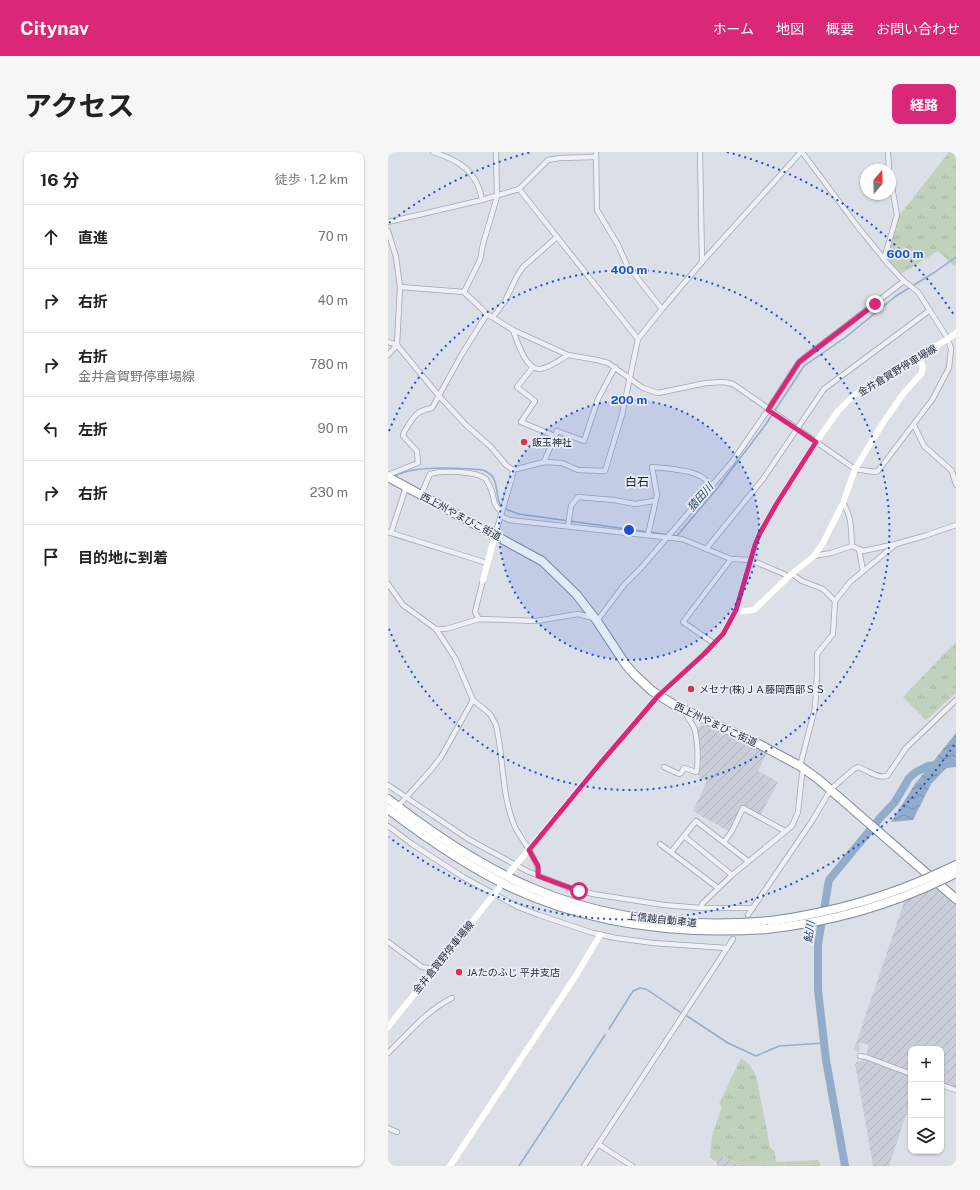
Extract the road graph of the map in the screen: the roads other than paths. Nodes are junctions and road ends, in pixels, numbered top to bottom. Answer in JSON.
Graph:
{"nodes":[{"id":1,"x":433,"y":152,"type":"edge"},
{"id":2,"x":496,"y":152,"type":"edge"},
{"id":3,"x":700,"y":152,"type":"edge"},
{"id":4,"x":801,"y":152,"type":"edge"},
{"id":5,"x":888,"y":152,"type":"edge"},
{"id":6,"x":439,"y":153,"type":"edge"},
{"id":7,"x":596,"y":155,"type":"edge"},
{"id":8,"x":889,"y":164,"type":"edge"},
{"id":9,"x":520,"y":189,"type":"junction"},
{"id":10,"x":497,"y":197,"type":"junction"},
{"id":11,"x":482,"y":200,"type":"junction"},
{"id":12,"x":894,"y":200,"type":"edge"},
{"id":13,"x":388,"y":222,"type":"edge"},
{"id":14,"x":388,"y":232,"type":"edge"},
{"id":15,"x":557,"y":237,"type":"junction"},
{"id":16,"x":884,"y":259,"type":"junction"},
{"id":17,"x":702,"y":262,"type":"junction"},
{"id":18,"x":904,"y":281,"type":"junction"},
{"id":19,"x":400,"y":287,"type":"junction"},
{"id":20,"x":464,"y":292,"type":"junction"},
{"id":21,"x":662,"y":309,"type":"junction"},
{"id":22,"x":930,"y":310,"type":"junction"},
{"id":23,"x":487,"y":314,"type":"junction"},
{"id":24,"x":493,"y":317,"type":"junction"},
{"id":25,"x":513,"y":330,"type":"junction"},
{"id":26,"x":956,"y":333,"type":"edge"},
{"id":27,"x":638,"y":339,"type":"junction"},
{"id":28,"x":948,"y":339,"type":"junction"},
{"id":29,"x":388,"y":342,"type":"edge"},
{"id":30,"x":397,"y":345,"type":"junction"},
{"id":31,"x":953,"y":353,"type":"edge"},
{"id":32,"x":388,"y":355,"type":"edge"},
{"id":33,"x":568,"y":355,"type":"junction"},
{"id":34,"x":919,"y":356,"type":"junction"},
{"id":35,"x":533,"y":367,"type":"junction"},
{"id":36,"x":615,"y":367,"type":"junction"},
{"id":37,"x":630,"y":378,"type":"junction"},
{"id":38,"x":439,"y":396,"type":"junction"},
{"id":39,"x":768,"y":410,"type":"junction"},
{"id":40,"x":914,"y":425,"type":"junction"},
{"id":41,"x":797,"y":430,"type":"junction"},
{"id":42,"x":554,"y":436,"type":"junction"},
{"id":43,"x":816,"y":442,"type":"junction"},
{"id":44,"x":544,"y":462,"type":"junction"},
{"id":45,"x":855,"y":469,"type":"junction"},
{"id":46,"x":513,"y":470,"type":"junction"},
{"id":47,"x":388,"y":476,"type":"edge"},
{"id":48,"x":956,"y":485,"type":"edge"},
{"id":49,"x":406,"y":487,"type":"junction"},
{"id":50,"x":712,"y":487,"type":"junction"},
{"id":51,"x":421,"y":495,"type":"junction"},
{"id":52,"x":654,"y":501,"type":"junction"},
{"id":53,"x":843,"y":503,"type":"junction"},
{"id":54,"x":501,"y":514,"type":"junction"},
{"id":55,"x":568,"y":525,"type":"junction"},
{"id":56,"x":956,"y":525,"type":"edge"},
{"id":57,"x":390,"y":533,"type":"edge"},
{"id":58,"x":648,"y":534,"type":"junction"},
{"id":59,"x":495,"y":535,"type":"junction"},
{"id":60,"x":668,"y":537,"type":"junction"},
{"id":61,"x":896,"y":544,"type":"junction"},
{"id":62,"x":852,"y":546,"type":"junction"},
{"id":63,"x":706,"y":549,"type":"junction"},
{"id":64,"x":859,"y":549,"type":"junction"},
{"id":65,"x":814,"y":556,"type":"junction"},
{"id":66,"x":731,"y":559,"type":"junction"},
{"id":67,"x":751,"y":560,"type":"junction"},
{"id":68,"x":487,"y":563,"type":"junction"},
{"id":69,"x":863,"y":570,"type":"junction"},
{"id":70,"x":790,"y":575,"type":"junction"},
{"id":71,"x":483,"y":580,"type":"joint"},
{"id":72,"x":388,"y":584,"type":"edge"},
{"id":73,"x":835,"y":601,"type":"junction"},
{"id":74,"x":736,"y":610,"type":"junction"},
{"id":75,"x":479,"y":619,"type":"junction"},
{"id":76,"x":595,"y":619,"type":"junction"},
{"id":77,"x":436,"y":629,"type":"junction"},
{"id":78,"x":715,"y":644,"type":"junction"},
{"id":79,"x":658,"y":696,"type":"junction"},
{"id":80,"x":472,"y":700,"type":"junction"},
{"id":81,"x":956,"y":700,"type":"edge"},
{"id":82,"x":686,"y":711,"type":"junction"},
{"id":83,"x":664,"y":767,"type":"dead end"},
{"id":84,"x":802,"y":768,"type":"junction"},
{"id":85,"x":388,"y":785,"type":"edge"},
{"id":86,"x":831,"y":789,"type":"junction"},
{"id":87,"x":406,"y":797,"type":"junction"},
{"id":88,"x":388,"y":799,"type":"edge"},
{"id":89,"x":401,"y":803,"type":"dead end"},
{"id":90,"x":388,"y":809,"type":"edge"},
{"id":91,"x":388,"y":826,"type":"edge"},
{"id":92,"x":785,"y":832,"type":"junction"},
{"id":93,"x":684,"y":836,"type":"junction"},
{"id":94,"x":724,"y":842,"type":"junction"},
{"id":95,"x":660,"y":844,"type":"dead end"},
{"id":96,"x":529,"y":850,"type":"junction"},
{"id":97,"x":672,"y":852,"type":"junction"},
{"id":98,"x":748,"y":861,"type":"junction"},
{"id":99,"x":516,"y":865,"type":"junction"},
{"id":100,"x":956,"y":865,"type":"edge"},
{"id":101,"x":510,"y":872,"type":"dead end"},
{"id":102,"x":956,"y":873,"type":"edge"},
{"id":103,"x":732,"y":875,"type":"junction"},
{"id":104,"x":944,"y":875,"type":"junction"},
{"id":105,"x":538,"y":876,"type":"junction"},
{"id":106,"x":499,"y":888,"type":"dead end"},
{"id":107,"x":718,"y":888,"type":"junction"},
{"id":108,"x":494,"y":894,"type":"junction"},
{"id":109,"x":955,"y":895,"type":"edge"},
{"id":110,"x":701,"y":908,"type":"junction"},
{"id":111,"x":753,"y":908,"type":"junction"},
{"id":112,"x":748,"y":915,"type":"dead end"},
{"id":113,"x":769,"y":925,"type":"junction"},
{"id":114,"x":600,"y":935,"type":"junction"},
{"id":115,"x":733,"y":939,"type":"dead end"},
{"id":116,"x":388,"y":942,"type":"edge"},
{"id":117,"x":727,"y":948,"type":"junction"},
{"id":118,"x":434,"y":970,"type":"junction"},
{"id":119,"x":452,"y":998,"type":"dead end"},
{"id":120,"x":388,"y":1027,"type":"edge"},
{"id":121,"x":388,"y":1053,"type":"edge"},
{"id":122,"x":860,"y":1056,"type":"dead end"},
{"id":123,"x":908,"y":1073,"type":"edge"},
{"id":124,"x":944,"y":1085,"type":"edge"},
{"id":125,"x":956,"y":1090,"type":"edge"},
{"id":126,"x":388,"y":1128,"type":"edge"},
{"id":127,"x":397,"y":1132,"type":"dead end"},
{"id":128,"x":598,"y":1144,"type":"junction"},
{"id":129,"x":450,"y":1166,"type":"edge"},
{"id":130,"x":584,"y":1166,"type":"edge"},
{"id":131,"x":632,"y":1166,"type":"edge"}],
"edges":[{"from":1,"to":6,"type":"street"},
{"from":2,"to":10,"type":"street"},
{"from":3,"to":17,"type":"street"},
{"from":4,"to":16,"type":"street"},
{"from":4,"to":17,"type":"street"},
{"from":5,"to":8,"type":"street"},
{"from":6,"to":11,"type":"street"},
{"from":7,"to":9,"type":"street"},
{"from":7,"to":21,"type":"street"},
{"from":9,"to":10,"type":"street"},
{"from":9,"to":15,"type":"street"},
{"from":10,"to":11,"type":"street"},
{"from":10,"to":20,"type":"street"},
{"from":11,"to":13,"type":"street"},
{"from":12,"to":16,"type":"street"},
{"from":14,"to":19,"type":"street"},
{"from":15,"to":24,"type":"street"},
{"from":15,"to":27,"type":"street"},
{"from":16,"to":18,"type":"street"},
{"from":17,"to":21,"type":"street"},
{"from":18,"to":22,"type":"street"},
{"from":18,"to":39,"type":"street"},
{"from":19,"to":20,"type":"street"},
{"from":19,"to":30,"type":"street"},
{"from":20,"to":23,"type":"street"},
{"from":21,"to":27,"type":"street"},
{"from":22,"to":28,"type":"street"},
{"from":22,"to":41,"type":"street"},
{"from":23,"to":24,"type":"street"},
{"from":23,"to":38,"type":"street"},
{"from":24,"to":25,"type":"street"},
{"from":25,"to":33,"type":"street"},
{"from":25,"to":35,"type":"street"},
{"from":26,"to":28,"type":"main road","name":"金井倉賀野停車場線"},
{"from":27,"to":37,"type":"street"},
{"from":28,"to":31,"type":"street"},
{"from":28,"to":34,"type":"main road","name":"金井倉賀野停車場線"},
{"from":29,"to":30,"type":"street"},
{"from":30,"to":32,"type":"street"},
{"from":30,"to":38,"type":"street"},
{"from":31,"to":40,"type":"street"},
{"from":33,"to":35,"type":"street"},
{"from":33,"to":36,"type":"street"},
{"from":34,"to":43,"type":"main road","name":"金井倉賀野停車場線"},
{"from":34,"to":45,"type":"main road"},
{"from":35,"to":42,"type":"street"},
{"from":36,"to":37,"type":"street"},
{"from":36,"to":42,"type":"street"},
{"from":37,"to":39,"type":"street"},
{"from":37,"to":44,"type":"street"},
{"from":38,"to":46,"type":"street"},
{"from":38,"to":47,"type":"street"},
{"from":39,"to":41,"type":"street"},
{"from":39,"to":50,"type":"street"},
{"from":40,"to":45,"type":"street"},
{"from":40,"to":48,"type":"street"},
{"from":41,"to":43,"type":"street"},
{"from":41,"to":63,"type":"street"},
{"from":42,"to":44,"type":"street"},
{"from":43,"to":45,"type":"street"},
{"from":43,"to":67,"type":"main road","name":"金井倉賀野停車場線"},
{"from":44,"to":46,"type":"street"},
{"from":45,"to":53,"type":"main road"},
{"from":46,"to":54,"type":"street"},
{"from":47,"to":49,"type":"highway","name":"西上州やまびこ街道"},
{"from":49,"to":51,"type":"highway","name":"西上州やまびこ街道"},
{"from":49,"to":57,"type":"street"},
{"from":50,"to":52,"type":"street"},
{"from":50,"to":60,"type":"street"},
{"from":51,"to":54,"type":"street"},
{"from":51,"to":59,"type":"highway","name":"西上州やまびこ街道"},
{"from":52,"to":55,"type":"street"},
{"from":52,"to":58,"type":"street"},
{"from":53,"to":62,"type":"street"},
{"from":53,"to":65,"type":"main road"},
{"from":54,"to":55,"type":"street"},
{"from":54,"to":59,"type":"street"},
{"from":55,"to":58,"type":"street"},
{"from":56,"to":61,"type":"street"},
{"from":57,"to":68,"type":"street"},
{"from":58,"to":60,"type":"street"},
{"from":59,"to":68,"type":"main road"},
{"from":59,"to":76,"type":"highway","name":"西上州やまびこ街道"},
{"from":60,"to":63,"type":"street"},
{"from":60,"to":76,"type":"street"},
{"from":61,"to":64,"type":"street"},
{"from":61,"to":69,"type":"street"},
{"from":62,"to":64,"type":"street"},
{"from":62,"to":65,"type":"street"},
{"from":63,"to":66,"type":"street"},
{"from":64,"to":69,"type":"street"},
{"from":65,"to":70,"type":"main road"},
{"from":66,"to":67,"type":"street"},
{"from":66,"to":78,"type":"street"},
{"from":67,"to":70,"type":"street"},
{"from":67,"to":74,"type":"main road","name":"金井倉賀野停車場線"},
{"from":68,"to":71,"type":"main road"},
{"from":69,"to":73,"type":"street"},
{"from":70,"to":73,"type":"street"},
{"from":70,"to":74,"type":"main road"},
{"from":71,"to":75,"type":"street"},
{"from":72,"to":77,"type":"street"},
{"from":73,"to":84,"type":"street"},
{"from":74,"to":78,"type":"main road","name":"金井倉賀野停車場線"},
{"from":75,"to":76,"type":"street"},
{"from":75,"to":77,"type":"street"},
{"from":76,"to":79,"type":"highway","name":"西上州やまびこ街道"},
{"from":77,"to":80,"type":"street"},
{"from":78,"to":79,"type":"main road","name":"金井倉賀野停車場線"},
{"from":79,"to":82,"type":"highway","name":"西上州やまびこ街道"},
{"from":79,"to":96,"type":"main road","name":"金井倉賀野停車場線"},
{"from":80,"to":87,"type":"street"},
{"from":80,"to":96,"type":"street"},
{"from":81,"to":86,"type":"street"},
{"from":82,"to":83,"type":"street"},
{"from":82,"to":84,"type":"highway","name":"西上州やまびこ街道"},
{"from":84,"to":86,"type":"highway","name":"西上州やまびこ街道"},
{"from":84,"to":92,"type":"street"},
{"from":85,"to":87,"type":"street"},
{"from":86,"to":109,"type":"highway","name":"西上州やまびこ街道"},
{"from":86,"to":111,"type":"street"},
{"from":87,"to":89,"type":"street"},
{"from":87,"to":99,"type":"street"},
{"from":88,"to":113,"type":"highway","name":"上信越自動車道"},
{"from":90,"to":113,"type":"highway","name":"上信越自動車道"},
{"from":91,"to":108,"type":"street"},
{"from":92,"to":94,"type":"street"},
{"from":92,"to":98,"type":"street"},
{"from":93,"to":94,"type":"street"},
{"from":93,"to":97,"type":"street"},
{"from":93,"to":103,"type":"street"},
{"from":94,"to":98,"type":"street"},
{"from":95,"to":97,"type":"street"},
{"from":96,"to":99,"type":"main road","name":"金井倉賀野停車場線"},
{"from":96,"to":105,"type":"street"},
{"from":97,"to":107,"type":"street"},
{"from":98,"to":103,"type":"street"},
{"from":99,"to":101,"type":"main road","name":"金井倉賀野停車場線"},
{"from":99,"to":105,"type":"street"},
{"from":100,"to":104,"type":"highway","name":"上信越自動車道"},
{"from":102,"to":104,"type":"highway","name":"上信越自動車道"},
{"from":103,"to":107,"type":"street"},
{"from":104,"to":113,"type":"highway","name":"上信越自動車道","bridge":true},
{"from":105,"to":110,"type":"street"},
{"from":106,"to":108,"type":"main road","name":"金井倉賀野停車場線"},
{"from":107,"to":110,"type":"street"},
{"from":108,"to":114,"type":"street"},
{"from":108,"to":118,"type":"main road","name":"金井倉賀野停車場線"},
{"from":110,"to":111,"type":"street"},
{"from":111,"to":112,"type":"street"},
{"from":114,"to":117,"type":"street"},
{"from":114,"to":129,"type":"main road"},
{"from":115,"to":117,"type":"street"},
{"from":116,"to":118,"type":"street"},
{"from":117,"to":128,"type":"street"},
{"from":118,"to":120,"type":"main road","name":"金井倉賀野停車場線"},
{"from":119,"to":121,"type":"street"},
{"from":122,"to":123,"type":"street"},
{"from":124,"to":125,"type":"street"},
{"from":126,"to":127,"type":"street"},
{"from":128,"to":130,"type":"street"},
{"from":128,"to":131,"type":"street"}]}
